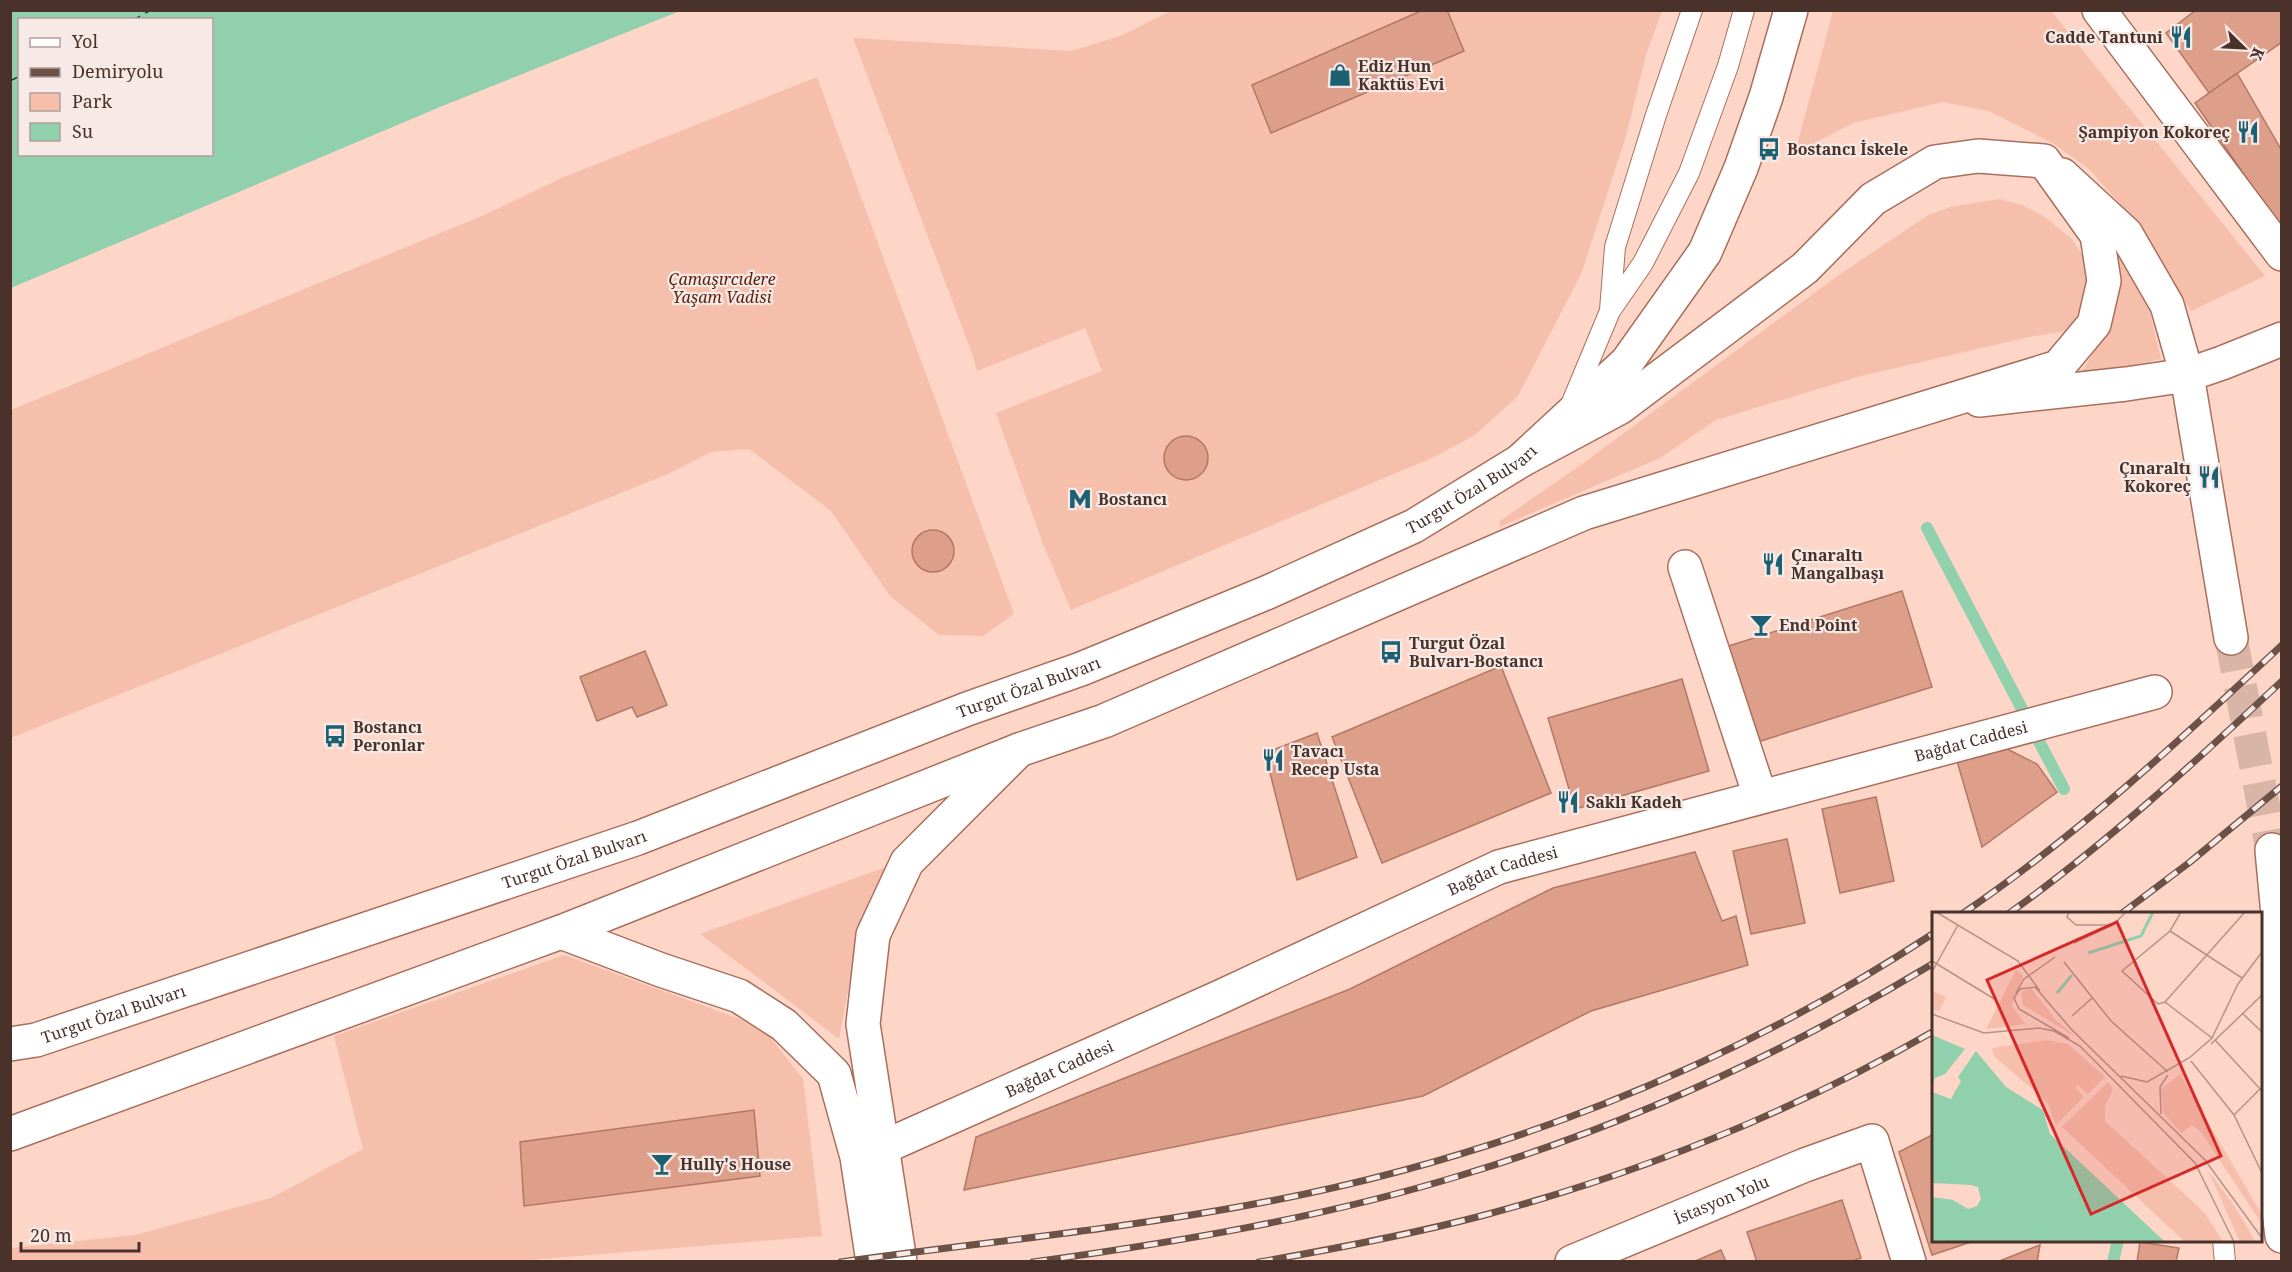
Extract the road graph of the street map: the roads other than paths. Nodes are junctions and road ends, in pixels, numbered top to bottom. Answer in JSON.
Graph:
{"nodes":[{"id":1,"x":1692,"y":10,"type":"edge"},
{"id":2,"x":1744,"y":10,"type":"edge"},
{"id":3,"x":1791,"y":10,"type":"edge"},
{"id":4,"x":2099,"y":10,"type":"edge"},
{"id":5,"x":2044,"y":161,"type":"junction"},
{"id":6,"x":2282,"y":254,"type":"edge"},
{"id":7,"x":1610,"y":311,"type":"junction"},
{"id":8,"x":2282,"y":339,"type":"edge"},
{"id":9,"x":2187,"y":375,"type":"junction"},
{"id":10,"x":1935,"y":404,"type":"junction"},
{"id":11,"x":1566,"y":417,"type":"junction"},
{"id":12,"x":1520,"y":461,"type":"junction"},
{"id":13,"x":1685,"y":567,"type":"dead end"},
{"id":14,"x":2230,"y":638,"type":"tunnel mouth"},
{"id":15,"x":2155,"y":692,"type":"dead end"},
{"id":16,"x":1019,"y":750,"type":"junction"},
{"id":17,"x":1760,"y":796,"type":"junction"},
{"id":18,"x":2272,"y":850,"type":"tunnel mouth"},
{"id":19,"x":561,"y":932,"type":"junction"},
{"id":20,"x":10,"y":1044,"type":"edge"},
{"id":21,"x":10,"y":1134,"type":"edge"},
{"id":22,"x":884,"y":1147,"type":"junction"},
{"id":23,"x":2281,"y":1233,"type":"edge"},
{"id":24,"x":2223,"y":1242,"type":"edge"},
{"id":25,"x":873,"y":1262,"type":"edge"},
{"id":26,"x":900,"y":1262,"type":"edge"},
{"id":27,"x":1572,"y":1262,"type":"edge"},
{"id":28,"x":1909,"y":1262,"type":"edge"},
{"id":29,"x":2225,"y":1262,"type":"edge"}],
"edges":[{"from":1,"to":7,"type":"lane"},
{"from":2,"to":7,"type":"lane"},
{"from":3,"to":11,"type":"main road","name":"Turgut Özal Bulvarı"},
{"from":4,"to":6,"type":"main road"},
{"from":5,"to":9,"type":"main road"},
{"from":5,"to":10,"type":"main road"},
{"from":5,"to":12,"type":"main road"},
{"from":7,"to":11,"type":"lane"},
{"from":8,"to":9,"type":"main road"},
{"from":9,"to":10,"type":"main road"},
{"from":9,"to":14,"type":"main road"},
{"from":10,"to":16,"type":"main road"},
{"from":11,"to":12,"type":"main road","name":"Turgut Özal Bulvarı"},
{"from":12,"to":20,"type":"main road","name":"Turgut Özal Bulvarı"},
{"from":13,"to":17,"type":"main road"},
{"from":15,"to":17,"type":"main road","name":"Bağdat Caddesi"},
{"from":16,"to":19,"type":"main road"},
{"from":16,"to":22,"type":"main road"},
{"from":17,"to":22,"type":"main road","name":"Bağdat Caddesi"},
{"from":18,"to":23,"type":"main road"},
{"from":19,"to":21,"type":"main road"},
{"from":19,"to":25,"type":"main road"},
{"from":22,"to":26,"type":"main road"},
{"from":24,"to":29,"type":"lane"},
{"from":27,"to":28,"type":"main road","name":"İstasyon Yolu"}]}
